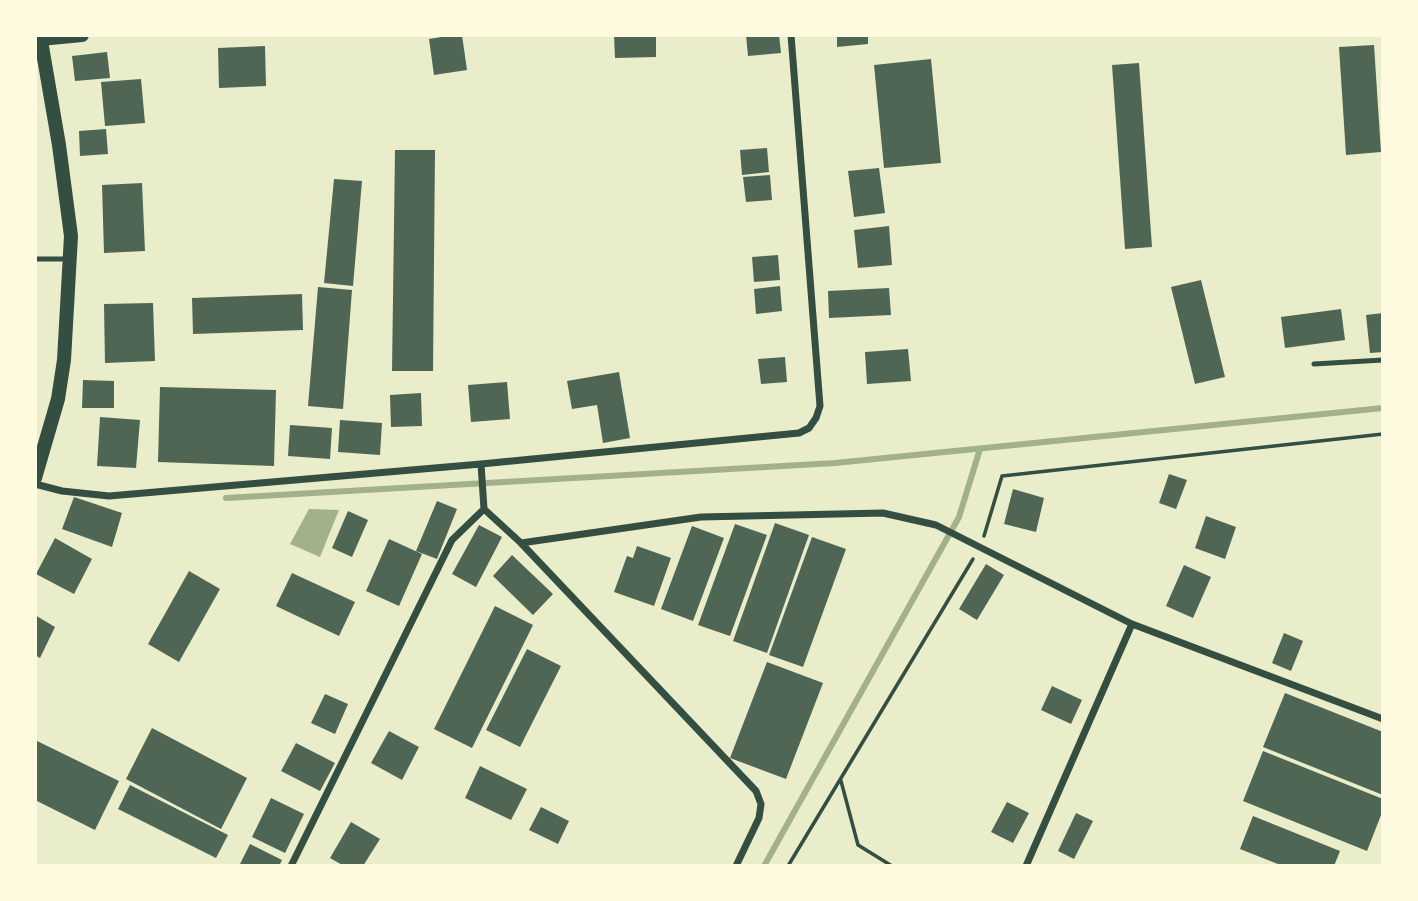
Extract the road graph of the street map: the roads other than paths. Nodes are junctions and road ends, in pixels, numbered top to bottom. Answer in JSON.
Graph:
{"nodes":[{"id":1,"x":82,"y":35,"type":"edge"},
{"id":2,"x":790,"y":35,"type":"edge"},
{"id":3,"x":40,"y":37,"type":"edge"},
{"id":4,"x":35,"y":259,"type":"edge"},
{"id":5,"x":70,"y":259,"type":"junction"},
{"id":6,"x":1383,"y":360,"type":"edge"},
{"id":7,"x":1314,"y":364,"type":"dead end"},
{"id":8,"x":481,"y":464,"type":"junction"},
{"id":9,"x":35,"y":478,"type":"edge"},
{"id":10,"x":35,"y":484,"type":"edge"},
{"id":11,"x":484,"y":509,"type":"junction"},
{"id":12,"x":520,"y":543,"type":"junction"},
{"id":13,"x":1132,"y":624,"type":"junction"},
{"id":14,"x":1383,"y":719,"type":"edge"},
{"id":15,"x":291,"y":866,"type":"edge"},
{"id":16,"x":736,"y":866,"type":"edge"},
{"id":17,"x":1026,"y":866,"type":"edge"}],
"edges":[{"from":1,"to":3,"type":"main road"},
{"from":2,"to":8,"type":"street"},
{"from":3,"to":5,"type":"main road"},
{"from":4,"to":5,"type":"lane"},
{"from":5,"to":9,"type":"main road"},
{"from":6,"to":7,"type":"lane"},
{"from":8,"to":10,"type":"street"},
{"from":8,"to":11,"type":"street"},
{"from":11,"to":12,"type":"street"},
{"from":11,"to":15,"type":"street"},
{"from":12,"to":13,"type":"street"},
{"from":12,"to":16,"type":"street"},
{"from":13,"to":14,"type":"street"},
{"from":13,"to":17,"type":"street"}]}
